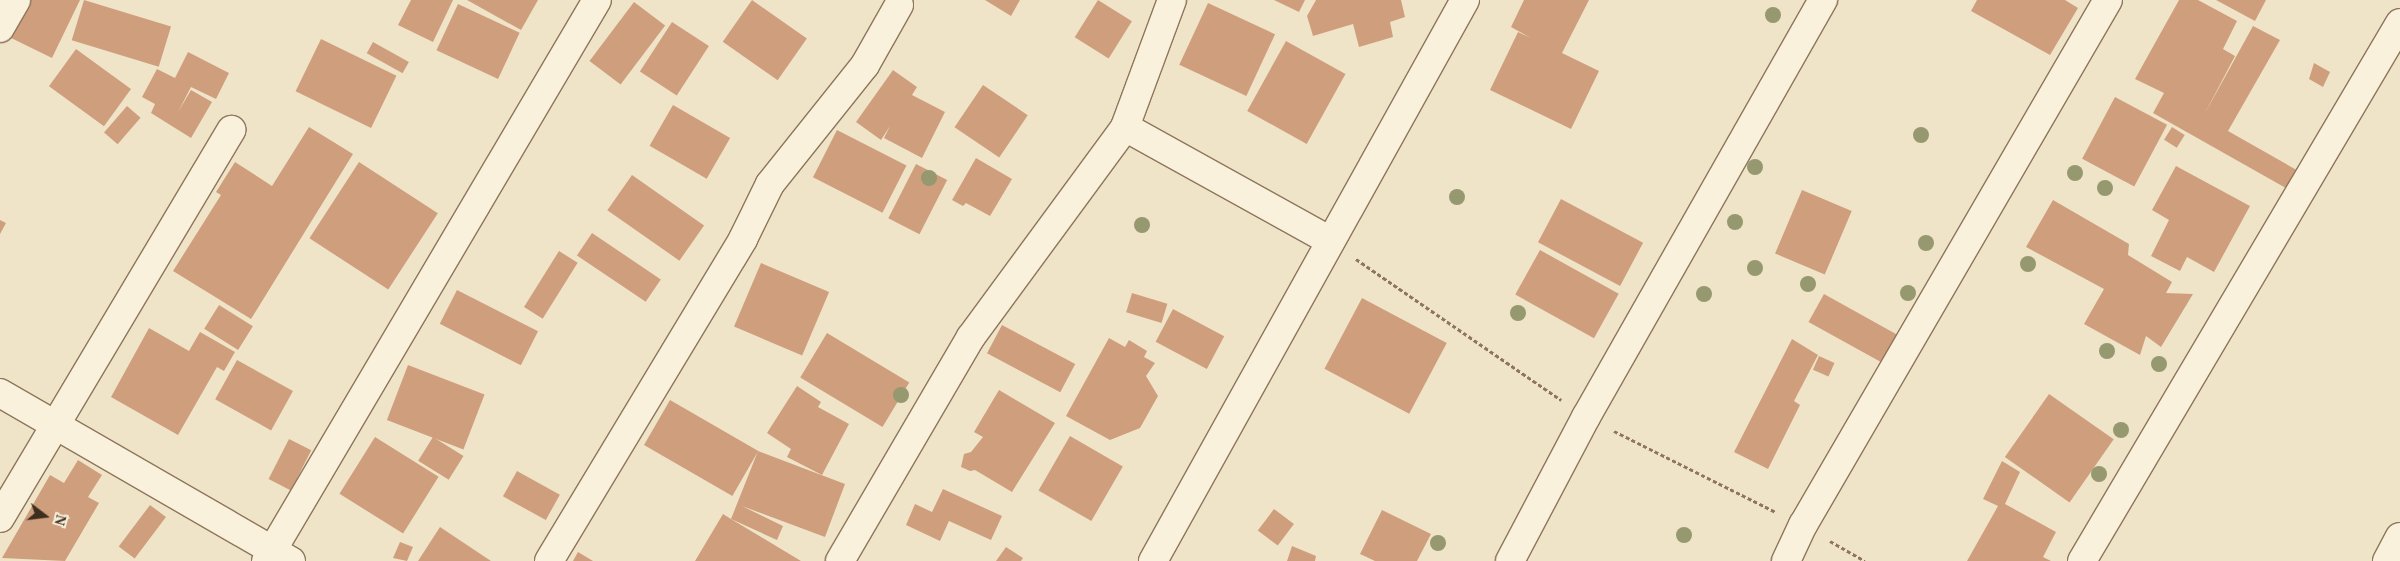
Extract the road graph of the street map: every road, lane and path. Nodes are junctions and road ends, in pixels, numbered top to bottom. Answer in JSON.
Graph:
{"nodes":[{"id":1,"x":16,"y":0,"type":"edge"},
{"id":2,"x":597,"y":0,"type":"edge"},
{"id":3,"x":1172,"y":0,"type":"edge"},
{"id":4,"x":1465,"y":0,"type":"edge"},
{"id":5,"x":1823,"y":0,"type":"edge"},
{"id":6,"x":2108,"y":0,"type":"edge"},
{"id":7,"x":899,"y":4,"type":"dead end"},
{"id":8,"x":2400,"y":23,"type":"edge"},
{"id":9,"x":0,"y":28,"type":"edge"},
{"id":10,"x":1124,"y":127,"type":"junction"},
{"id":11,"x":231,"y":130,"type":"dead end"},
{"id":12,"x":1331,"y":241,"type":"junction"},
{"id":13,"x":0,"y":393,"type":"edge"},
{"id":14,"x":55,"y":423,"type":"junction"},
{"id":15,"x":0,"y":518,"type":"edge"},
{"id":16,"x":1803,"y":525,"type":"junction"},
{"id":17,"x":2400,"y":537,"type":"edge"},
{"id":18,"x":277,"y":557,"type":"edge"},
{"id":19,"x":549,"y":561,"type":"edge"},
{"id":20,"x":840,"y":561,"type":"edge"},
{"id":21,"x":1153,"y":561,"type":"edge"},
{"id":22,"x":1510,"y":561,"type":"edge"},
{"id":23,"x":1786,"y":561,"type":"edge"},
{"id":24,"x":1865,"y":561,"type":"edge"},
{"id":25,"x":2082,"y":561,"type":"edge"},
{"id":26,"x":2387,"y":561,"type":"edge"}],
"edges":[{"from":1,"to":9,"type":"street"},
{"from":2,"to":18,"type":"street"},
{"from":3,"to":10,"type":"street"},
{"from":4,"to":12,"type":"street"},
{"from":5,"to":22,"type":"street"},
{"from":6,"to":16,"type":"street"},
{"from":7,"to":19,"type":"street"},
{"from":8,"to":25,"type":"street"},
{"from":10,"to":12,"type":"street"},
{"from":10,"to":20,"type":"street"},
{"from":11,"to":14,"type":"street"},
{"from":12,"to":21,"type":"street"},
{"from":13,"to":14,"type":"street"},
{"from":14,"to":15,"type":"street"},
{"from":14,"to":18,"type":"street"},
{"from":16,"to":23,"type":"street"},
{"from":16,"to":24,"type":"path"},
{"from":17,"to":26,"type":"street"}]}
